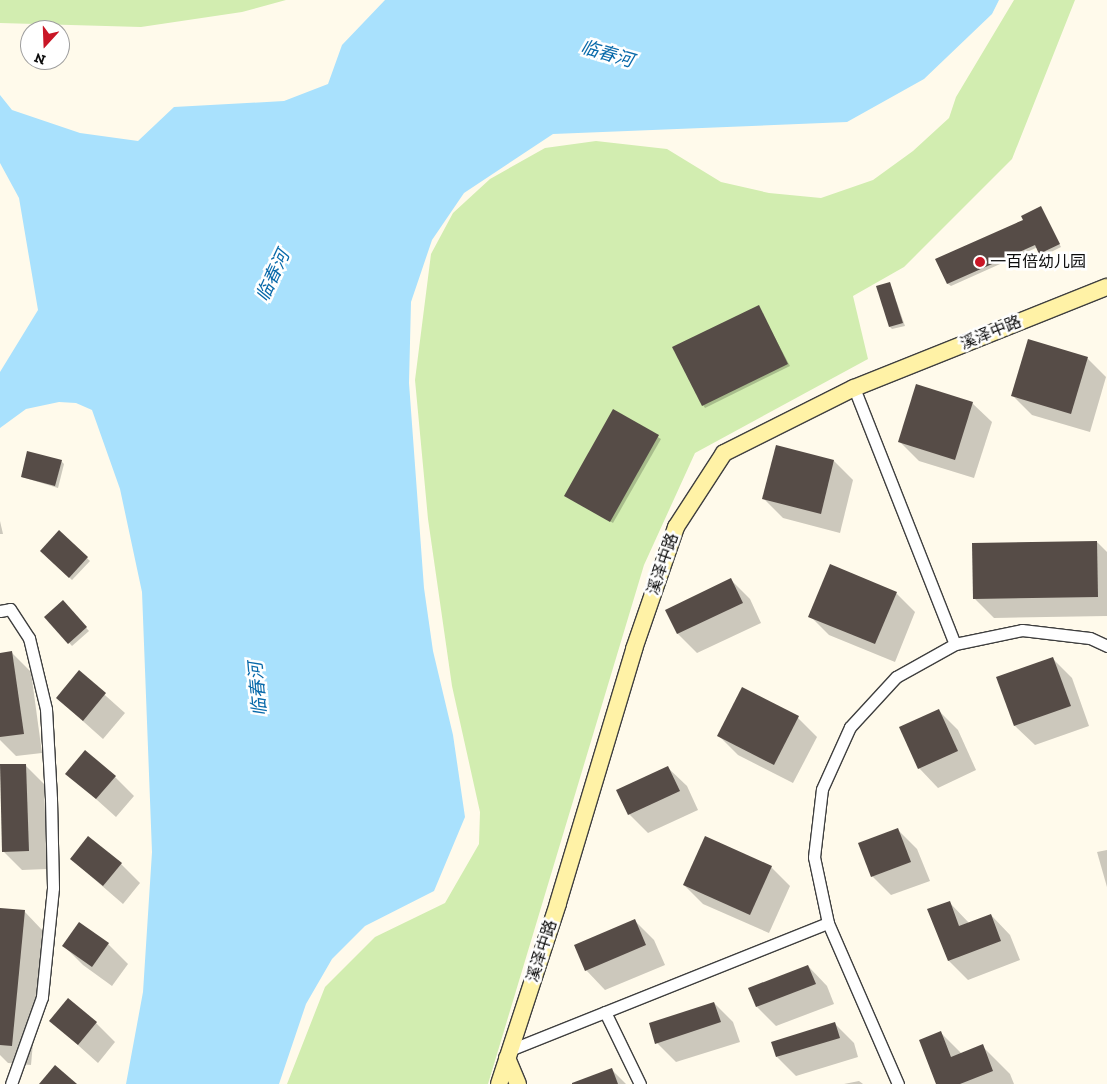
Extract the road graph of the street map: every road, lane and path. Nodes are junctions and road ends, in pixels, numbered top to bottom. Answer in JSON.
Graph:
{"nodes":[{"id":1,"x":1107,"y":287,"type":"edge"},
{"id":2,"x":854,"y":388,"type":"junction"},
{"id":3,"x":0,"y":611,"type":"edge"},
{"id":4,"x":955,"y":644,"type":"junction"},
{"id":5,"x":1107,"y":646,"type":"edge"},
{"id":6,"x":828,"y":923,"type":"junction"},
{"id":7,"x":605,"y":1012,"type":"junction"},
{"id":8,"x":509,"y":1054,"type":"junction"},
{"id":9,"x":11,"y":1084,"type":"edge"},
{"id":10,"x":499,"y":1084,"type":"edge"},
{"id":11,"x":518,"y":1084,"type":"edge"},
{"id":12,"x":640,"y":1084,"type":"edge"},
{"id":13,"x":898,"y":1084,"type":"edge"}],
"edges":[{"from":1,"to":2,"type":"street","name":"溪泽中路"},
{"from":2,"to":4,"type":"street"},
{"from":2,"to":8,"type":"street","name":"溪泽中路"},
{"from":3,"to":9,"type":"street"},
{"from":4,"to":5,"type":"street"},
{"from":4,"to":6,"type":"street"},
{"from":6,"to":7,"type":"street"},
{"from":6,"to":13,"type":"street"},
{"from":7,"to":8,"type":"street"},
{"from":7,"to":12,"type":"street"},
{"from":8,"to":10,"type":"street","name":"溪泽中路"},
{"from":8,"to":11,"type":"street"}]}
